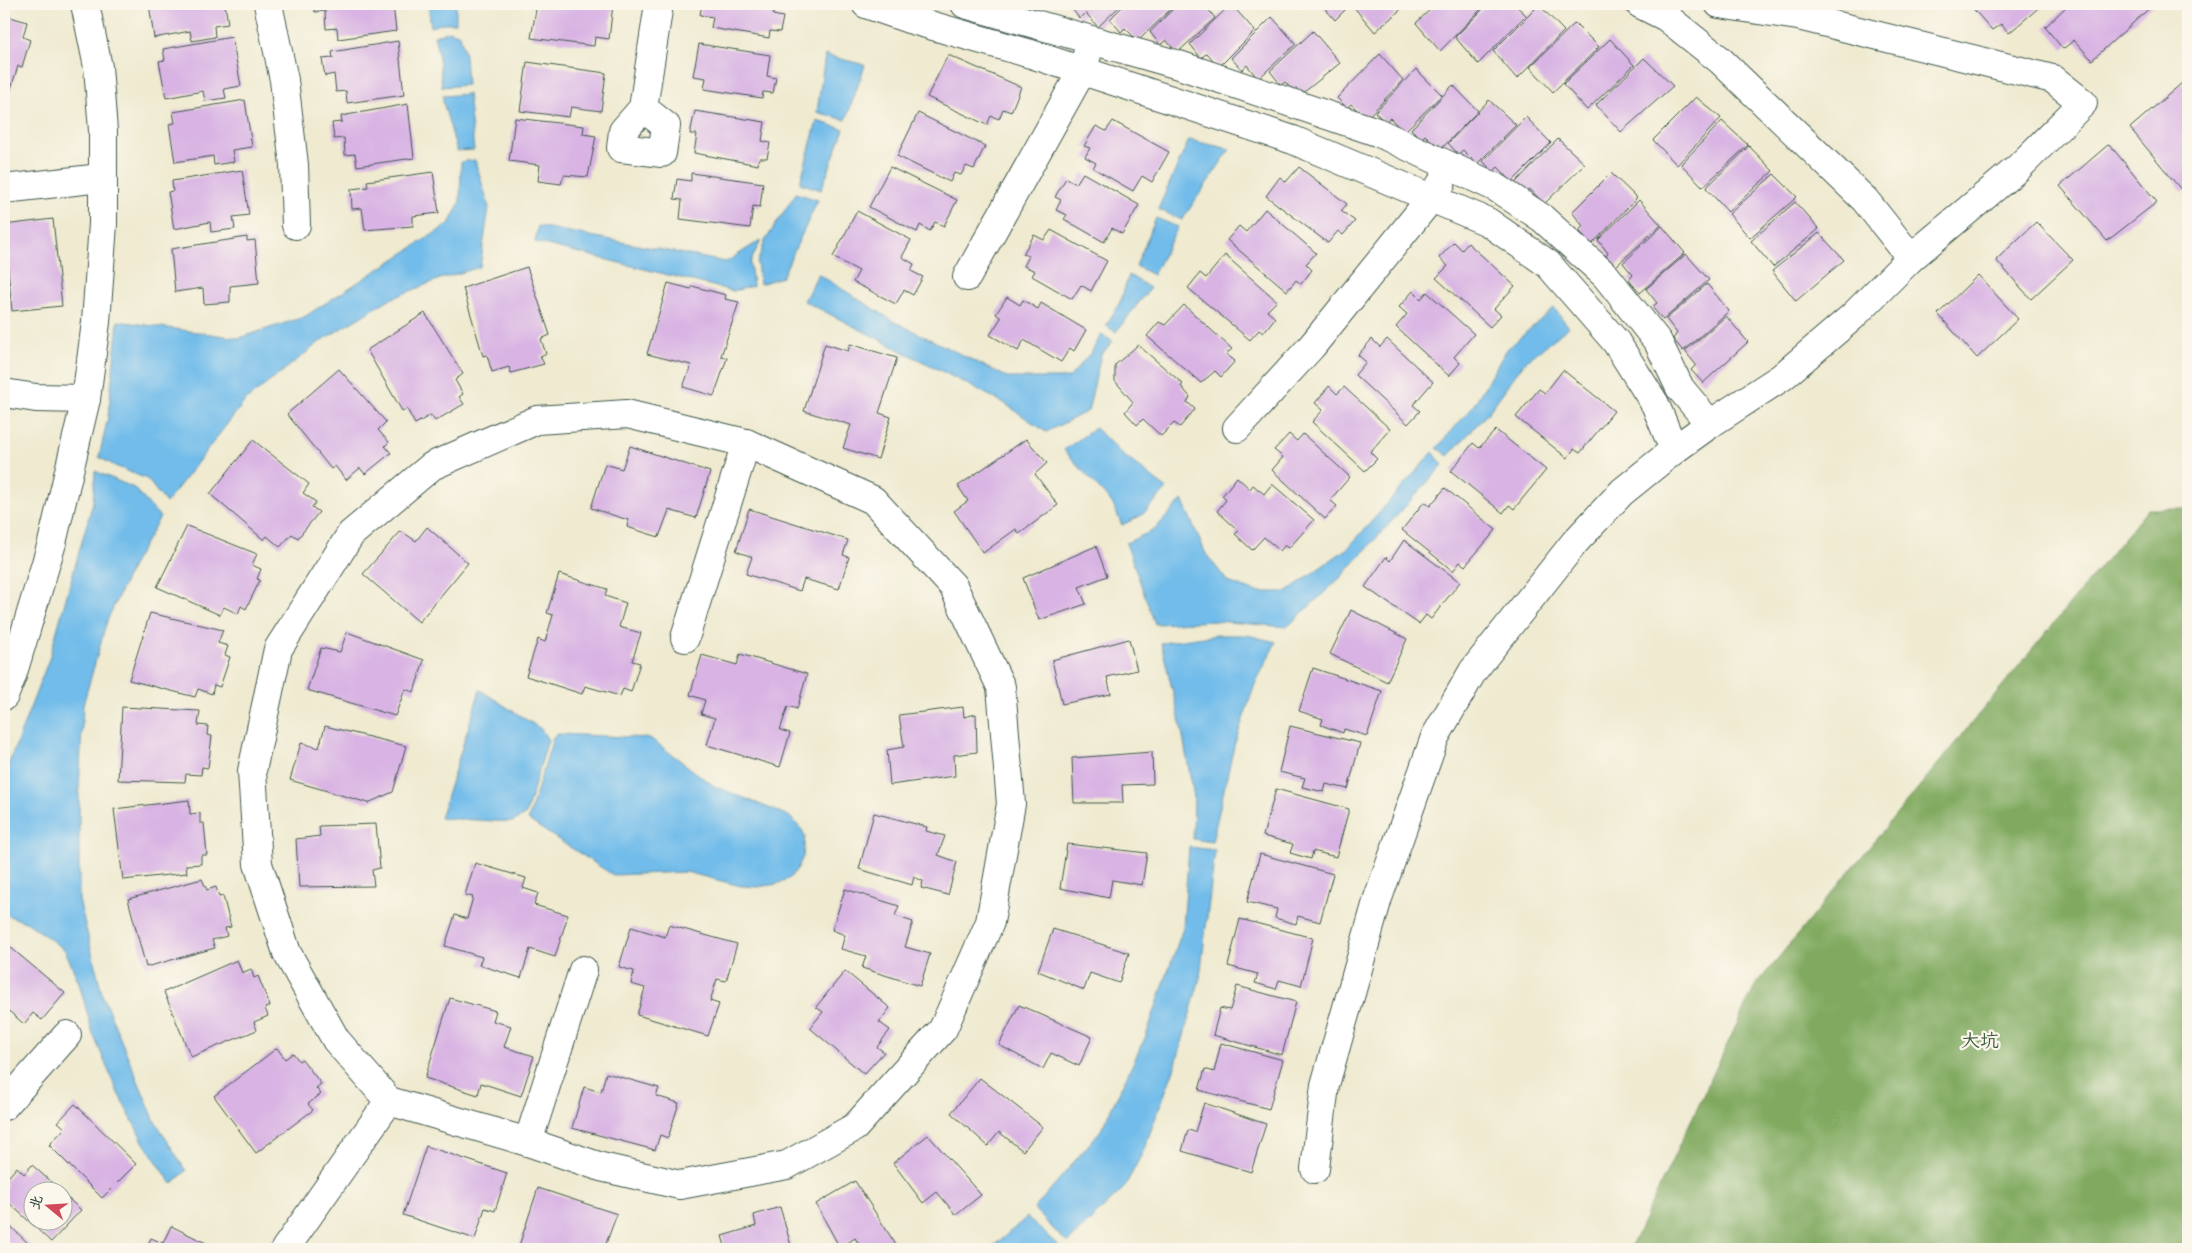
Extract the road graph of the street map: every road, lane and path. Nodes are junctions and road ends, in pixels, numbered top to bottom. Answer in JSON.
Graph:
{"nodes":[{"id":1,"x":86,"y":4,"type":"edge"},
{"id":2,"x":268,"y":4,"type":"edge"},
{"id":3,"x":659,"y":4,"type":"edge"},
{"id":4,"x":866,"y":4,"type":"edge"},
{"id":5,"x":965,"y":4,"type":"edge"},
{"id":6,"x":1640,"y":4,"type":"edge"},
{"id":7,"x":1719,"y":4,"type":"edge"},
{"id":8,"x":1090,"y":41,"type":"junction"},
{"id":9,"x":1082,"y":71,"type":"junction"},
{"id":10,"x":643,"y":108,"type":"dead end"},
{"id":11,"x":1451,"y":168,"type":"junction"},
{"id":12,"x":103,"y":180,"type":"junction"},
{"id":13,"x":4,"y":189,"type":"edge"},
{"id":14,"x":1432,"y":197,"type":"junction"},
{"id":15,"x":296,"y":225,"type":"dead end"},
{"id":16,"x":1911,"y":258,"type":"junction"},
{"id":17,"x":967,"y":277,"type":"dead end"},
{"id":18,"x":4,"y":393,"type":"edge"},
{"id":19,"x":86,"y":399,"type":"junction"},
{"id":20,"x":1710,"y":424,"type":"junction"},
{"id":21,"x":1237,"y":428,"type":"dead end"},
{"id":22,"x":746,"y":444,"type":"junction"},
{"id":23,"x":1674,"y":450,"type":"junction"},
{"id":24,"x":685,"y":638,"type":"dead end"},
{"id":25,"x":4,"y":696,"type":"edge"},
{"id":26,"x":583,"y":970,"type":"dead end"},
{"id":27,"x":67,"y":1035,"type":"dead end"},
{"id":28,"x":389,"y":1101,"type":"junction"},
{"id":29,"x":4,"y":1106,"type":"edge"},
{"id":30,"x":528,"y":1142,"type":"junction"},
{"id":31,"x":1315,"y":1169,"type":"dead end"},
{"id":32,"x":285,"y":1249,"type":"edge"}],
"edges":[{"from":1,"to":12,"type":"street"},
{"from":2,"to":15,"type":"street"},
{"from":3,"to":10,"type":"street"},
{"from":4,"to":9,"type":"street"},
{"from":5,"to":8,"type":"street"},
{"from":6,"to":16,"type":"street"},
{"from":7,"to":16,"type":"street"},
{"from":8,"to":9,"type":"street"},
{"from":8,"to":11,"type":"street"},
{"from":9,"to":14,"type":"street"},
{"from":9,"to":17,"type":"street"},
{"from":11,"to":14,"type":"street"},
{"from":11,"to":20,"type":"street"},
{"from":12,"to":13,"type":"street"},
{"from":12,"to":19,"type":"street"},
{"from":14,"to":21,"type":"street"},
{"from":14,"to":23,"type":"street"},
{"from":16,"to":20,"type":"street"},
{"from":18,"to":19,"type":"street"},
{"from":19,"to":25,"type":"street"},
{"from":20,"to":23,"type":"street"},
{"from":22,"to":24,"type":"street"},
{"from":22,"to":28,"type":"street"},
{"from":22,"to":30,"type":"street"},
{"from":23,"to":31,"type":"street"},
{"from":26,"to":30,"type":"street"},
{"from":27,"to":29,"type":"street"},
{"from":28,"to":30,"type":"street"},
{"from":28,"to":32,"type":"street"}]}
